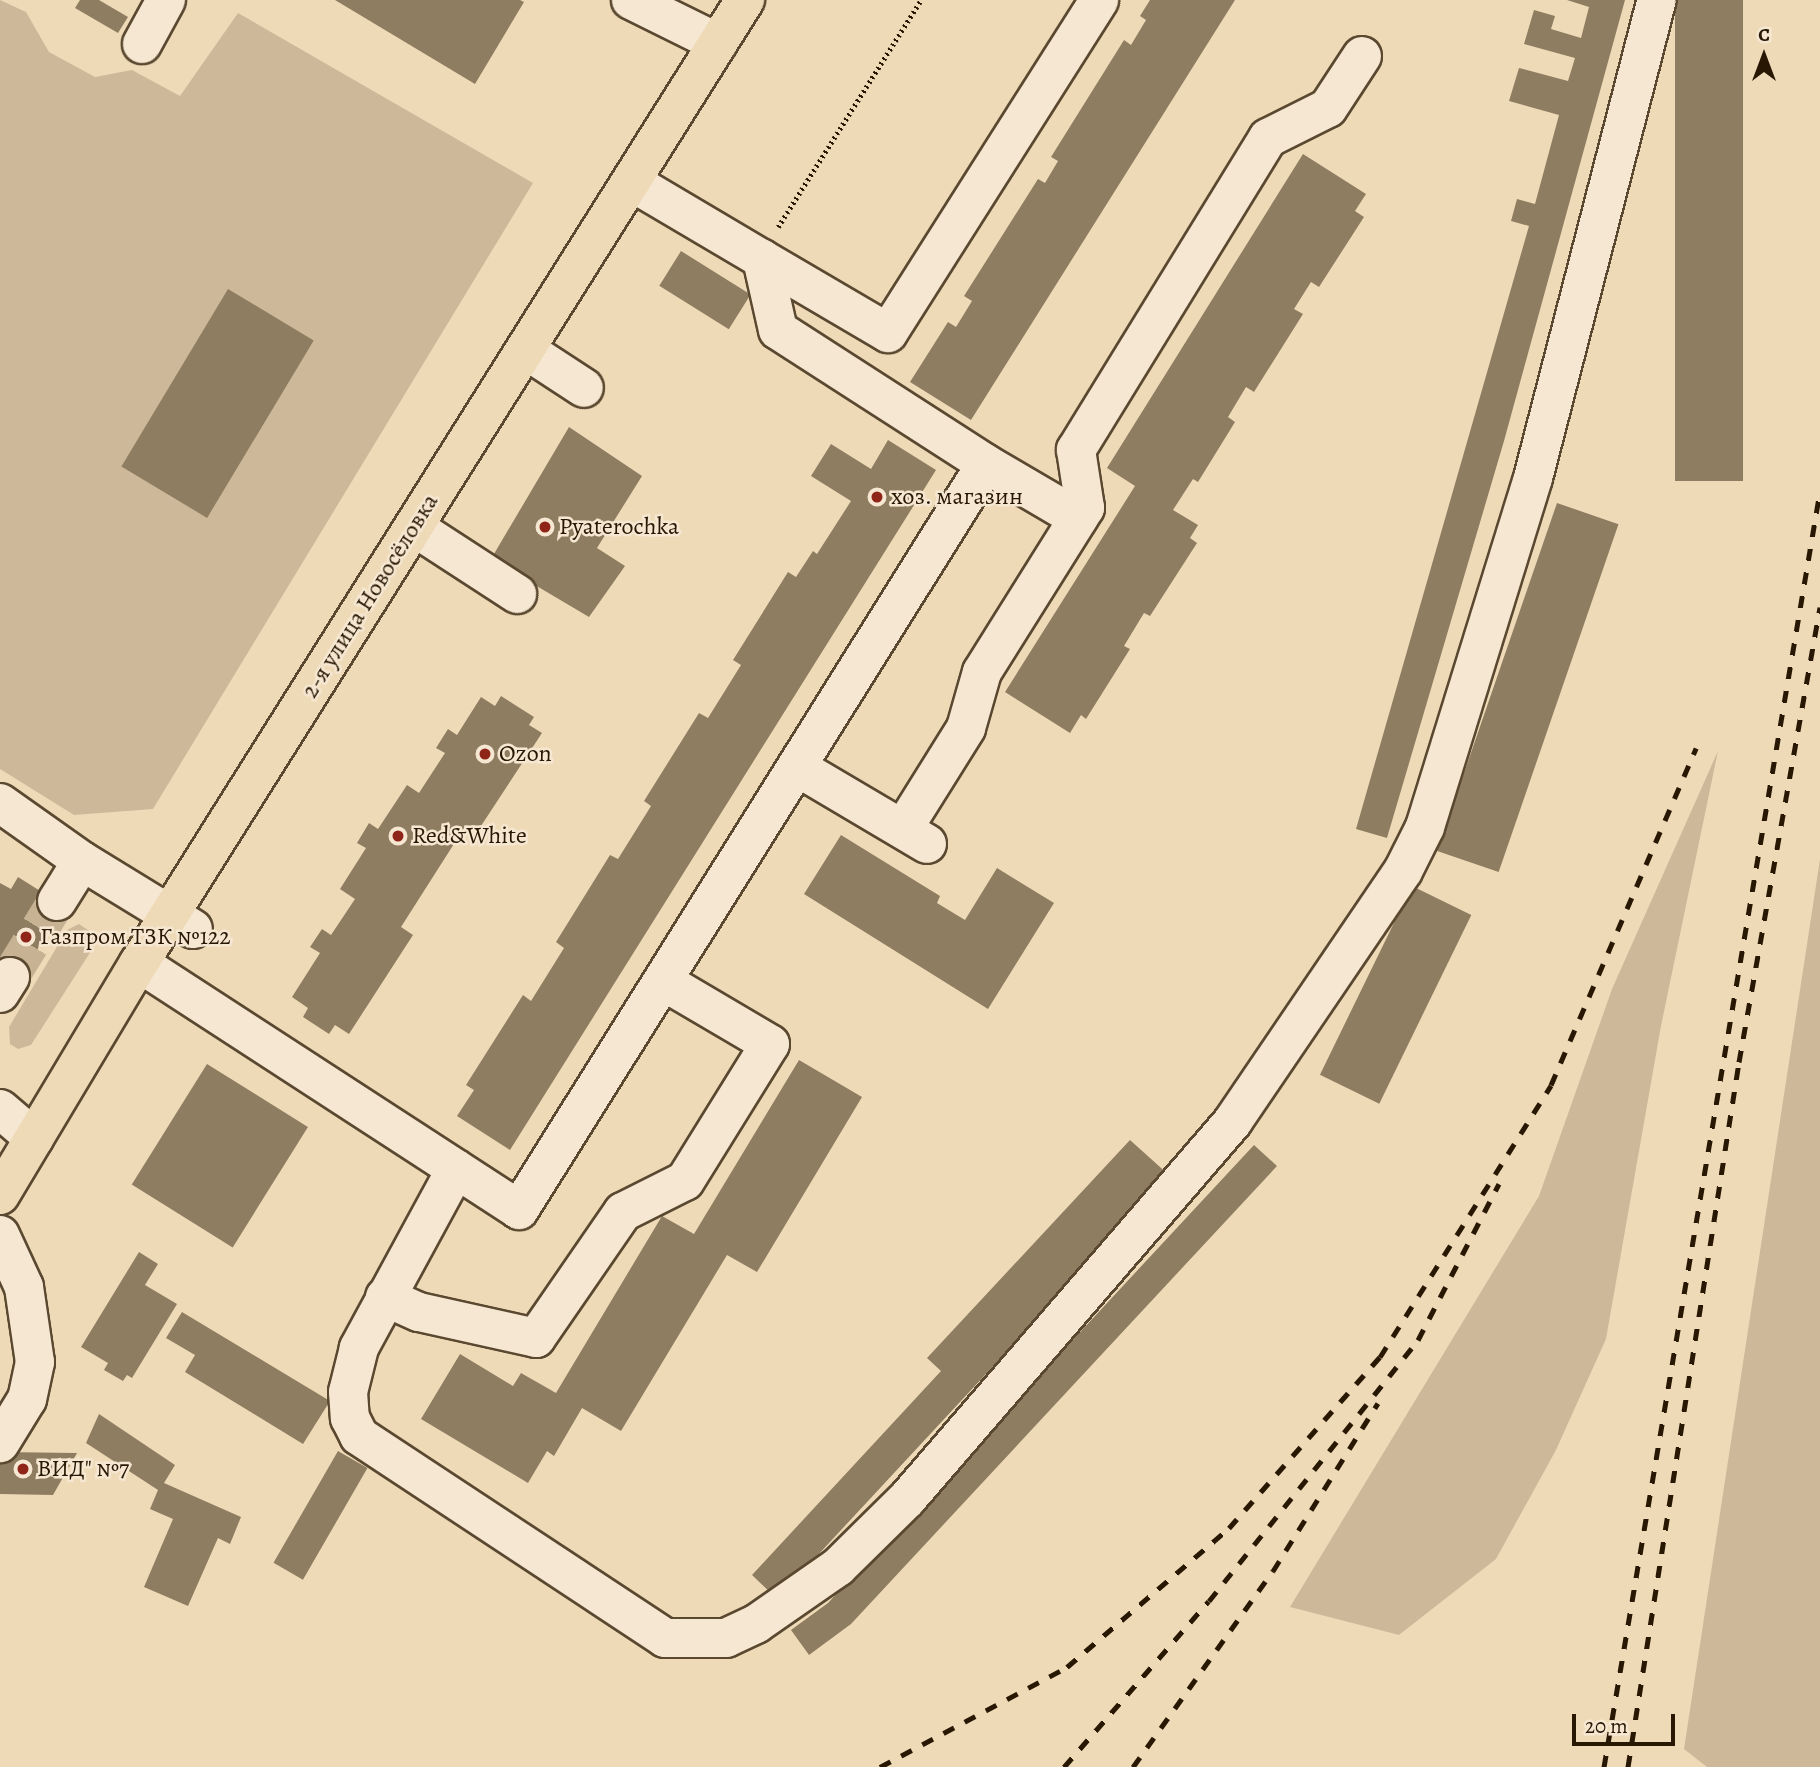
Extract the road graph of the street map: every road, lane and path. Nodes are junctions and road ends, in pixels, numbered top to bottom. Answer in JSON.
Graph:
{"nodes":[{"id":1,"x":166,"y":0,"type":"edge"},
{"id":2,"x":631,"y":0,"type":"edge"},
{"id":3,"x":745,"y":0,"type":"edge"},
{"id":4,"x":921,"y":0,"type":"edge"},
{"id":5,"x":1099,"y":0,"type":"edge"},
{"id":6,"x":1657,"y":0,"type":"edge"},
{"id":7,"x":718,"y":43,"type":"junction"},
{"id":8,"x":142,"y":44,"type":"dead end"},
{"id":9,"x":1362,"y":56,"type":"dead end"},
{"id":10,"x":632,"y":181,"type":"junction"},
{"id":11,"x":762,"y":259,"type":"junction"},
{"id":12,"x":526,"y":350,"type":"junction"},
{"id":13,"x":584,"y":388,"type":"dead end"},
{"id":14,"x":986,"y":464,"type":"junction"},
{"id":15,"x":1078,"y":518,"type":"junction"},
{"id":16,"x":414,"y":527,"type":"junction"},
{"id":17,"x":517,"y":594,"type":"dead end"},
{"id":18,"x":797,"y":767,"type":"junction"},
{"id":19,"x":0,"y":803,"type":"edge"},
{"id":20,"x":82,"y":861,"type":"junction"},
{"id":21,"x":57,"y":901,"type":"tunnel mouth"},
{"id":22,"x":183,"y":949,"type":"junction"},
{"id":23,"x":139,"y":963,"type":"junction"},
{"id":24,"x":663,"y":981,"type":"junction"},
{"id":25,"x":0,"y":1109,"type":"edge"},
{"id":26,"x":34,"y":1138,"type":"junction"},
{"id":27,"x":456,"y":1169,"type":"junction"},
{"id":28,"x":0,"y":1195,"type":"edge"},
{"id":29,"x":0,"y":1236,"type":"edge"},
{"id":30,"x":384,"y":1297,"type":"junction"},
{"id":31,"x":0,"y":1443,"type":"edge"}],
"edges":[{"from":1,"to":8,"type":"street"},
{"from":2,"to":7,"type":"street"},
{"from":3,"to":7,"type":"main road","name":"2-я улица Новосёловка"},
{"from":4,"to":11,"type":"path"},
{"from":5,"to":11,"type":"street"},
{"from":6,"to":30,"type":"street"},
{"from":7,"to":10,"type":"main road","name":"2-я улица Новосёловка"},
{"from":9,"to":15,"type":"street"},
{"from":10,"to":11,"type":"street"},
{"from":10,"to":12,"type":"main road","name":"2-я улица Новосёловка"},
{"from":11,"to":14,"type":"street"},
{"from":12,"to":13,"type":"street"},
{"from":12,"to":16,"type":"main road","name":"2-я улица Новосёловка"},
{"from":14,"to":15,"type":"street"},
{"from":14,"to":18,"type":"street"},
{"from":15,"to":18,"type":"street"},
{"from":16,"to":17,"type":"street"},
{"from":16,"to":22,"type":"main road","name":"2-я улица Новосёловка"},
{"from":18,"to":24,"type":"street"},
{"from":19,"to":20,"type":"street"},
{"from":20,"to":21,"type":"street"},
{"from":20,"to":22,"type":"street"},
{"from":22,"to":23,"type":"main road","name":"2-я улица Новосёловка"},
{"from":22,"to":23,"type":"street"},
{"from":22,"to":27,"type":"street"},
{"from":23,"to":26,"type":"main road","name":"2-я улица Новосёловка"},
{"from":24,"to":27,"type":"street"},
{"from":24,"to":30,"type":"street"},
{"from":25,"to":26,"type":"street"},
{"from":26,"to":28,"type":"main road","name":"2-я улица Новосёловка"},
{"from":27,"to":30,"type":"street"},
{"from":29,"to":31,"type":"street"}]}
